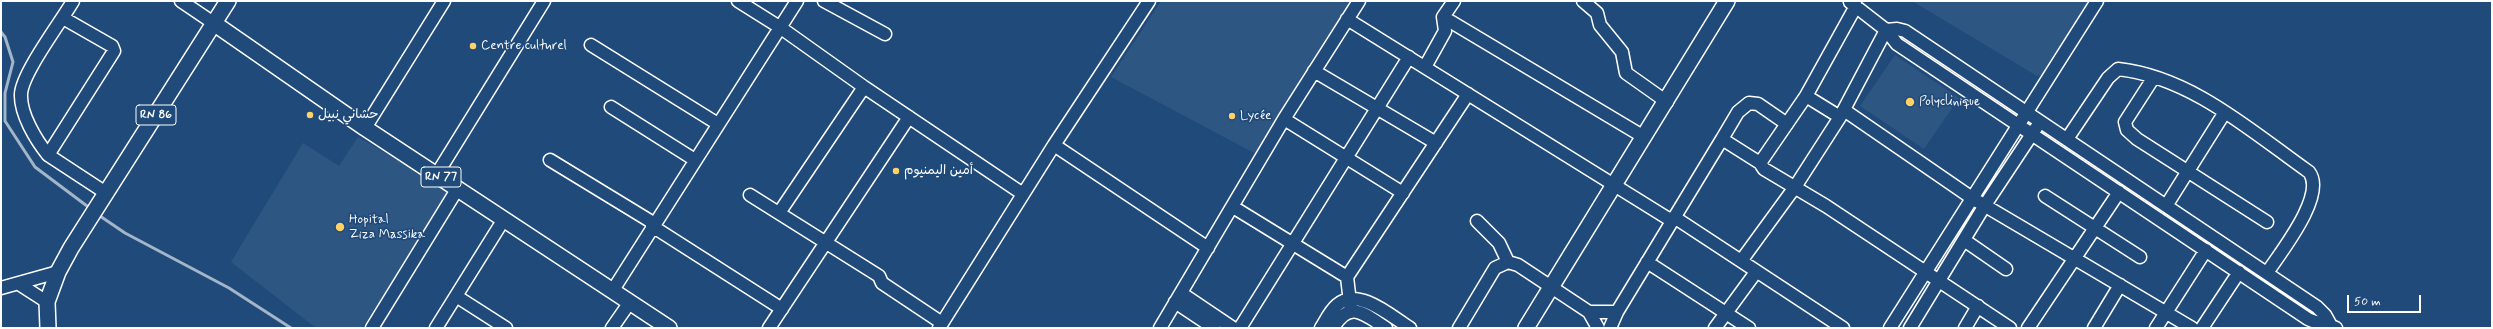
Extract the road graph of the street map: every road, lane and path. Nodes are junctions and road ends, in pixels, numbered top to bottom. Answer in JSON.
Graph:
{"nodes":[{"id":1,"x":73,"y":1,"type":"edge"},
{"id":2,"x":181,"y":1,"type":"edge"},
{"id":3,"x":228,"y":1,"type":"edge"},
{"id":4,"x":444,"y":1,"type":"edge"},
{"id":5,"x":544,"y":1,"type":"edge"},
{"id":6,"x":738,"y":1,"type":"edge"},
{"id":7,"x":797,"y":1,"type":"edge"},
{"id":8,"x":824,"y":1,"type":"edge"},
{"id":9,"x":1149,"y":1,"type":"edge"},
{"id":10,"x":1359,"y":1,"type":"edge"},
{"id":11,"x":1454,"y":1,"type":"edge"},
{"id":12,"x":1583,"y":1,"type":"edge"},
{"id":13,"x":1727,"y":1,"type":"edge"},
{"id":14,"x":2097,"y":1,"type":"edge"},
{"id":15,"x":1852,"y":3,"type":"edge"},
{"id":16,"x":1443,"y":17,"type":"junction"},
{"id":17,"x":63,"y":18,"type":"junction"},
{"id":18,"x":1347,"y":19,"type":"junction"},
{"id":19,"x":215,"y":24,"type":"junction"},
{"id":20,"x":781,"y":28,"type":"junction"},
{"id":21,"x":1886,"y":30,"type":"junction"},
{"id":22,"x":885,"y":34,"type":"dead end"},
{"id":23,"x":591,"y":44,"type":"dead end"},
{"id":24,"x":1409,"y":56,"type":"junction"},
{"id":25,"x":1425,"y":67,"type":"junction"},
{"id":26,"x":1314,"y":71,"type":"junction"},
{"id":27,"x":2154,"y":77,"type":"junction"},
{"id":28,"x":864,"y":87,"type":"junction"},
{"id":29,"x":1468,"y":94,"type":"junction"},
{"id":30,"x":1806,"y":96,"type":"junction"},
{"id":31,"x":1667,"y":102,"type":"junction"},
{"id":32,"x":611,"y":107,"type":"dead end"},
{"id":33,"x":1377,"y":108,"type":"junction"},
{"id":34,"x":2027,"y":112,"type":"junction"},
{"id":35,"x":2225,"y":112,"type":"junction"},
{"id":36,"x":1842,"y":114,"type":"junction"},
{"id":37,"x":909,"y":117,"type":"junction"},
{"id":38,"x":1284,"y":119,"type":"junction"},
{"id":39,"x":2040,"y":121,"type":"junction"},
{"id":40,"x":718,"y":124,"type":"junction"},
{"id":41,"x":1787,"y":124,"type":"junction"},
{"id":42,"x":2019,"y":125,"type":"junction"},
{"id":43,"x":365,"y":128,"type":"junction"},
{"id":44,"x":2033,"y":134,"type":"junction"},
{"id":45,"x":1644,"y":137,"type":"junction"},
{"id":46,"x":1722,"y":139,"type":"junction"},
{"id":47,"x":2067,"y":139,"type":"junction"},
{"id":48,"x":1436,"y":143,"type":"junction"},
{"id":49,"x":1054,"y":145,"type":"junction"},
{"id":50,"x":48,"y":155,"type":"junction"},
{"id":51,"x":1345,"y":157,"type":"junction"},
{"id":52,"x":550,"y":160,"type":"dead end"},
{"id":53,"x":695,"y":160,"type":"junction"},
{"id":54,"x":1760,"y":163,"type":"junction"},
{"id":55,"x":2188,"y":171,"type":"junction"},
{"id":56,"x":437,"y":174,"type":"junction"},
{"id":57,"x":1614,"y":185,"type":"junction"},
{"id":58,"x":458,"y":188,"type":"junction"},
{"id":59,"x":1795,"y":188,"type":"junction"},
{"id":60,"x":2119,"y":192,"type":"junction"},
{"id":61,"x":106,"y":193,"type":"junction"},
{"id":62,"x":1403,"y":193,"type":"junction"},
{"id":63,"x":1023,"y":194,"type":"junction"},
{"id":64,"x":750,"y":195,"type":"dead end"},
{"id":65,"x":2045,"y":196,"type":"dead end"},
{"id":66,"x":1972,"y":198,"type":"junction"},
{"id":67,"x":1985,"y":205,"type":"junction"},
{"id":68,"x":2166,"y":206,"type":"junction"},
{"id":69,"x":1232,"y":207,"type":"junction"},
{"id":70,"x":779,"y":213,"type":"junction"},
{"id":71,"x":504,"y":218,"type":"junction"},
{"id":72,"x":1673,"y":219,"type":"junction"},
{"id":73,"x":1476,"y":221,"type":"dead end"},
{"id":74,"x":2267,"y":222,"type":"dead end"},
{"id":75,"x":654,"y":225,"type":"junction"},
{"id":76,"x":2095,"y":229,"type":"junction"},
{"id":77,"x":1964,"y":240,"type":"junction"},
{"id":78,"x":826,"y":243,"type":"junction"},
{"id":79,"x":1291,"y":243,"type":"junction"},
{"id":80,"x":1208,"y":248,"type":"junction"},
{"id":81,"x":2206,"y":250,"type":"junction"},
{"id":82,"x":2140,"y":257,"type":"dead end"},
{"id":83,"x":2076,"y":259,"type":"junction"},
{"id":84,"x":1741,"y":261,"type":"junction"},
{"id":85,"x":1508,"y":262,"type":"junction"},
{"id":86,"x":1647,"y":262,"type":"junction"},
{"id":87,"x":2006,"y":269,"type":"dead end"},
{"id":88,"x":58,"y":272,"type":"junction"},
{"id":89,"x":1756,"y":272,"type":"junction"},
{"id":90,"x":1926,"y":272,"type":"junction"},
{"id":91,"x":2238,"y":272,"type":"junction"},
{"id":92,"x":2267,"y":273,"type":"junction"},
{"id":93,"x":1347,"y":277,"type":"junction"},
{"id":94,"x":1939,"y":280,"type":"junction"},
{"id":95,"x":19,"y":284,"type":"junction"},
{"id":96,"x":2120,"y":285,"type":"junction"},
{"id":97,"x":1550,"y":287,"type":"junction"},
{"id":98,"x":1,"y":288,"type":"edge"},
{"id":99,"x":613,"y":290,"type":"junction"},
{"id":100,"x":456,"y":296,"type":"junction"},
{"id":101,"x":1178,"y":298,"type":"junction"},
{"id":102,"x":1348,"y":298,"type":"junction"},
{"id":103,"x":47,"y":302,"type":"junction"},
{"id":104,"x":630,"y":302,"type":"junction"},
{"id":105,"x":1978,"y":306,"type":"junction"},
{"id":106,"x":782,"y":309,"type":"junction"},
{"id":107,"x":1351,"y":311,"type":"junction"},
{"id":108,"x":1589,"y":312,"type":"junction"},
{"id":109,"x":1617,"y":312,"type":"junction"},
{"id":110,"x":1725,"y":312,"type":"junction"},
{"id":111,"x":2166,"y":313,"type":"junction"},
{"id":112,"x":940,"y":326,"type":"edge"},
{"id":113,"x":2333,"y":326,"type":"edge"},
{"id":114,"x":48,"y":328,"type":"edge"},
{"id":115,"x":372,"y":328,"type":"edge"},
{"id":116,"x":436,"y":328,"type":"edge"},
{"id":117,"x":506,"y":328,"type":"edge"},
{"id":118,"x":612,"y":328,"type":"edge"},
{"id":119,"x":669,"y":328,"type":"edge"},
{"id":120,"x":769,"y":328,"type":"edge"},
{"id":121,"x":1160,"y":328,"type":"edge"},
{"id":122,"x":1214,"y":328,"type":"edge"},
{"id":123,"x":1234,"y":328,"type":"edge"},
{"id":124,"x":1240,"y":328,"type":"edge"},
{"id":125,"x":1321,"y":328,"type":"edge"},
{"id":126,"x":1333,"y":328,"type":"edge"},
{"id":127,"x":1386,"y":328,"type":"edge"},
{"id":128,"x":1410,"y":328,"type":"edge"},
{"id":129,"x":1459,"y":328,"type":"edge"},
{"id":130,"x":1526,"y":328,"type":"edge"},
{"id":131,"x":1598,"y":328,"type":"edge"},
{"id":132,"x":1610,"y":328,"type":"edge"},
{"id":133,"x":1715,"y":328,"type":"edge"},
{"id":134,"x":1749,"y":328,"type":"edge"},
{"id":135,"x":1843,"y":328,"type":"edge"},
{"id":136,"x":1890,"y":328,"type":"edge"},
{"id":137,"x":1910,"y":328,"type":"edge"},
{"id":138,"x":1964,"y":328,"type":"edge"},
{"id":139,"x":2010,"y":328,"type":"edge"},
{"id":140,"x":2028,"y":328,"type":"edge"},
{"id":141,"x":2094,"y":328,"type":"edge"},
{"id":142,"x":2156,"y":328,"type":"edge"},
{"id":143,"x":2192,"y":328,"type":"edge"},
{"id":144,"x":2202,"y":328,"type":"edge"}],
"edges":[{"from":1,"to":17,"type":"street"},
{"from":2,"to":19,"type":"street"},
{"from":3,"to":19,"type":"main road","number":"RN 86"},
{"from":4,"to":43,"type":"street"},
{"from":5,"to":56,"type":"street"},
{"from":6,"to":20,"type":"street"},
{"from":7,"to":20,"type":"street"},
{"from":8,"to":22,"type":"street"},
{"from":9,"to":49,"type":"street"},
{"from":10,"to":18,"type":"street"},
{"from":11,"to":16,"type":"street"},
{"from":12,"to":31,"type":"street"},
{"from":13,"to":31,"type":"main road"},
{"from":14,"to":34,"type":"street"},
{"from":15,"to":21,"type":"street"},
{"from":15,"to":30,"type":"street"},
{"from":16,"to":25,"type":"street"},
{"from":16,"to":45,"type":"street"},
{"from":17,"to":50,"type":"street"},
{"from":17,"to":50,"type":"street"},
{"from":18,"to":24,"type":"street"},
{"from":18,"to":26,"type":"street"},
{"from":19,"to":43,"type":"main road","number":"RN 77"},
{"from":19,"to":61,"type":"main road","number":"RN 86"},
{"from":20,"to":28,"type":"street"},
{"from":20,"to":40,"type":"street"},
{"from":21,"to":34,"type":"street"},
{"from":21,"to":36,"type":"street"},
{"from":21,"to":42,"type":"street"},
{"from":23,"to":40,"type":"street"},
{"from":24,"to":25,"type":"street"},
{"from":24,"to":33,"type":"street"},
{"from":25,"to":29,"type":"street"},
{"from":26,"to":33,"type":"street"},
{"from":26,"to":38,"type":"street"},
{"from":27,"to":35,"type":"street"},
{"from":27,"to":47,"type":"street"},
{"from":27,"to":55,"type":"street"},
{"from":28,"to":37,"type":"street"},
{"from":28,"to":70,"type":"street"},
{"from":29,"to":48,"type":"street"},
{"from":29,"to":57,"type":"street"},
{"from":30,"to":36,"type":"street"},
{"from":30,"to":41,"type":"street"},
{"from":31,"to":45,"type":"main road"},
{"from":32,"to":53,"type":"street"},
{"from":33,"to":48,"type":"street"},
{"from":33,"to":51,"type":"street"},
{"from":34,"to":39,"type":"street"},
{"from":34,"to":42,"type":"street"},
{"from":35,"to":55,"type":"street"},
{"from":35,"to":92,"type":"street"},
{"from":36,"to":59,"type":"street"},
{"from":36,"to":66,"type":"street"},
{"from":37,"to":63,"type":"street"},
{"from":37,"to":78,"type":"street"},
{"from":38,"to":51,"type":"street"},
{"from":38,"to":69,"type":"street"},
{"from":39,"to":44,"type":"street"},
{"from":39,"to":47,"type":"street"},
{"from":40,"to":53,"type":"street"},
{"from":41,"to":46,"type":"street"},
{"from":41,"to":54,"type":"street"},
{"from":42,"to":44,"type":"street"},
{"from":42,"to":66,"type":"street"},
{"from":43,"to":56,"type":"main road","number":"RN 77"},
{"from":44,"to":60,"type":"street"},
{"from":44,"to":67,"type":"street"},
{"from":45,"to":57,"type":"main road"},
{"from":46,"to":54,"type":"street"},
{"from":46,"to":72,"type":"street"},
{"from":47,"to":68,"type":"street"},
{"from":48,"to":62,"type":"street"},
{"from":49,"to":63,"type":"street"},
{"from":49,"to":80,"type":"street"},
{"from":50,"to":61,"type":"street"},
{"from":51,"to":62,"type":"street"},
{"from":51,"to":79,"type":"street"},
{"from":52,"to":75,"type":"street"},
{"from":53,"to":75,"type":"street"},
{"from":54,"to":59,"type":"street"},
{"from":55,"to":68,"type":"street"},
{"from":55,"to":74,"type":"street"},
{"from":56,"to":58,"type":"main road","number":"RN 77"},
{"from":57,"to":72,"type":"street"},
{"from":57,"to":97,"type":"main road"},
{"from":58,"to":71,"type":"main road","number":"RN 77"},
{"from":58,"to":115,"type":"street"},
{"from":59,"to":84,"type":"street"},
{"from":59,"to":90,"type":"street"},
{"from":60,"to":76,"type":"street"},
{"from":60,"to":81,"type":"street"},
{"from":61,"to":88,"type":"main road","number":"RN 86"},
{"from":62,"to":93,"type":"street"},
{"from":63,"to":112,"type":"street"},
{"from":64,"to":70,"type":"street"},
{"from":65,"to":76,"type":"street"},
{"from":66,"to":67,"type":"street"},
{"from":66,"to":90,"type":"street"},
{"from":67,"to":77,"type":"street"},
{"from":67,"to":83,"type":"street"},
{"from":68,"to":92,"type":"street"},
{"from":69,"to":79,"type":"street"},
{"from":69,"to":80,"type":"street"},
{"from":70,"to":78,"type":"street"},
{"from":71,"to":99,"type":"main road","number":"RN 77"},
{"from":71,"to":100,"type":"street"},
{"from":72,"to":84,"type":"street"},
{"from":72,"to":86,"type":"street"},
{"from":73,"to":85,"type":"street"},
{"from":75,"to":99,"type":"street"},
{"from":75,"to":106,"type":"street"},
{"from":76,"to":82,"type":"street"},
{"from":76,"to":83,"type":"street"},
{"from":77,"to":87,"type":"street"},
{"from":77,"to":94,"type":"street"},
{"from":78,"to":106,"type":"street"},
{"from":78,"to":112,"type":"street"},
{"from":79,"to":93,"type":"street"},
{"from":79,"to":124,"type":"street"},
{"from":80,"to":101,"type":"street"},
{"from":81,"to":91,"type":"street"},
{"from":81,"to":111,"type":"street"},
{"from":83,"to":96,"type":"street"},
{"from":83,"to":140,"type":"street"},
{"from":84,"to":89,"type":"street"},
{"from":85,"to":97,"type":"street"},
{"from":85,"to":129,"type":"street"},
{"from":86,"to":109,"type":"street"},
{"from":86,"to":110,"type":"street"},
{"from":88,"to":95,"type":"street"},
{"from":88,"to":103,"type":"main road","number":"RN 86"},
{"from":89,"to":110,"type":"street"},
{"from":89,"to":135,"type":"street"},
{"from":90,"to":94,"type":"street"},
{"from":90,"to":136,"type":"street"},
{"from":91,"to":113,"type":"street"},
{"from":91,"to":144,"type":"street"},
{"from":92,"to":113,"type":"street"},
{"from":93,"to":102,"type":"street"},
{"from":94,"to":105,"type":"street"},
{"from":94,"to":137,"type":"street"},
{"from":95,"to":98,"type":"street"},
{"from":95,"to":103,"type":"street"},
{"from":96,"to":111,"type":"street"},
{"from":96,"to":141,"type":"street"},
{"from":97,"to":108,"type":"street"},
{"from":97,"to":130,"type":"main road"},
{"from":99,"to":104,"type":"main road","number":"RN 77"},
{"from":100,"to":116,"type":"street"},
{"from":100,"to":117,"type":"street"},
{"from":101,"to":121,"type":"street"},
{"from":101,"to":122,"type":"street"},
{"from":101,"to":123,"type":"street"},
{"from":102,"to":107,"type":"street"},
{"from":102,"to":125,"type":"street"},
{"from":102,"to":128,"type":"street"},
{"from":103,"to":114,"type":"main road","number":"RN 86"},
{"from":104,"to":118,"type":"street"},
{"from":104,"to":119,"type":"main road","number":"RN 77"},
{"from":105,"to":138,"type":"street"},
{"from":105,"to":139,"type":"street"},
{"from":106,"to":120,"type":"street"},
{"from":107,"to":126,"type":"street"},
{"from":107,"to":127,"type":"street"},
{"from":108,"to":109,"type":"street"},
{"from":108,"to":131,"type":"street"},
{"from":109,"to":132,"type":"street"},
{"from":110,"to":133,"type":"street"},
{"from":110,"to":134,"type":"street"},
{"from":111,"to":142,"type":"street"},
{"from":111,"to":143,"type":"street"}]}
